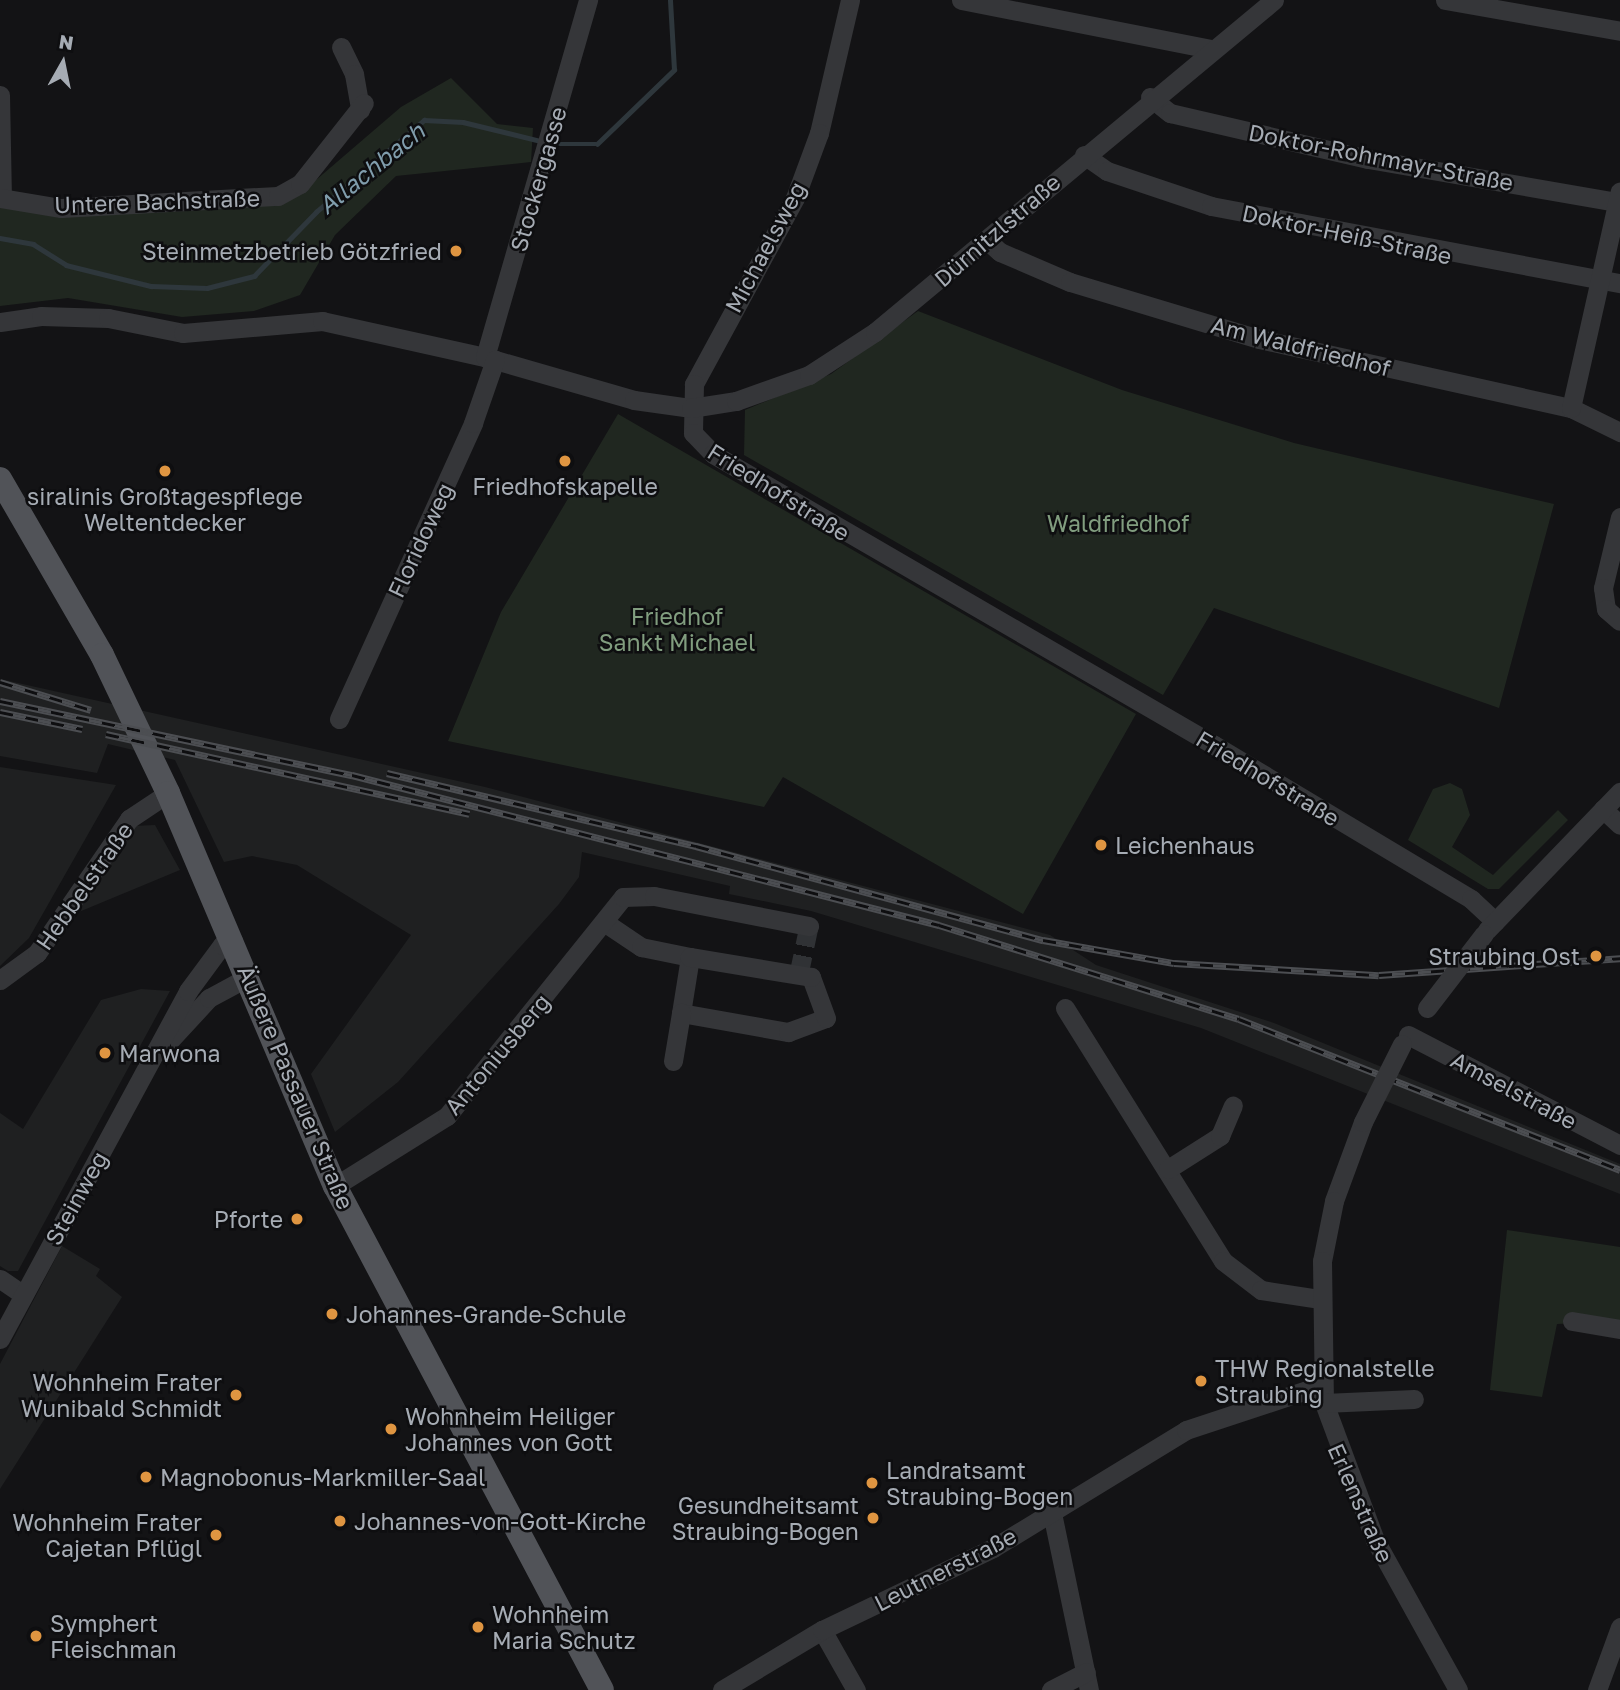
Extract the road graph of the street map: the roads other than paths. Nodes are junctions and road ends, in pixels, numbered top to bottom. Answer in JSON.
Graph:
{"nodes":[{"id":1,"x":587,"y":0,"type":"edge"},
{"id":2,"x":850,"y":0,"type":"edge"},
{"id":3,"x":961,"y":0,"type":"edge"},
{"id":4,"x":1274,"y":0,"type":"edge"},
{"id":5,"x":1445,"y":0,"type":"edge"},
{"id":6,"x":1620,"y":31,"type":"edge"},
{"id":7,"x":341,"y":47,"type":"dead end"},
{"id":8,"x":1212,"y":50,"type":"junction"},
{"id":9,"x":0,"y":95,"type":"edge"},
{"id":10,"x":1150,"y":97,"type":"junction"},
{"id":11,"x":1084,"y":155,"type":"junction"},
{"id":12,"x":1619,"y":195,"type":"edge"},
{"id":13,"x":1,"y":198,"type":"edge"},
{"id":14,"x":988,"y":241,"type":"junction"},
{"id":15,"x":1599,"y":280,"type":"junction"},
{"id":16,"x":1620,"y":283,"type":"edge"},
{"id":17,"x":0,"y":322,"type":"edge"},
{"id":18,"x":490,"y":358,"type":"junction"},
{"id":19,"x":691,"y":408,"type":"junction"},
{"id":20,"x":1571,"y":408,"type":"junction"},
{"id":21,"x":1620,"y":432,"type":"edge"},
{"id":22,"x":0,"y":480,"type":"edge"},
{"id":23,"x":1620,"y":517,"type":"edge"},
{"id":24,"x":1620,"y":621,"type":"edge"},
{"id":25,"x":339,"y":719,"type":"dead end"},
{"id":26,"x":1620,"y":792,"type":"edge"},
{"id":27,"x":168,"y":793,"type":"junction"},
{"id":28,"x":1603,"y":810,"type":"junction"},
{"id":29,"x":1620,"y":825,"type":"edge"},
{"id":30,"x":604,"y":922,"type":"junction"},
{"id":31,"x":809,"y":926,"type":"dead end"},
{"id":32,"x":1489,"y":927,"type":"junction"},
{"id":33,"x":233,"y":941,"type":"junction"},
{"id":34,"x":690,"y":957,"type":"junction"},
{"id":35,"x":248,"y":977,"type":"junction"},
{"id":36,"x":0,"y":980,"type":"edge"},
{"id":37,"x":1065,"y":1007,"type":"dead end"},
{"id":38,"x":681,"y":1013,"type":"junction"},
{"id":39,"x":1405,"y":1040,"type":"junction"},
{"id":40,"x":153,"y":1057,"type":"junction"},
{"id":41,"x":673,"y":1061,"type":"dead end"},
{"id":42,"x":1233,"y":1106,"type":"dead end"},
{"id":43,"x":1620,"y":1145,"type":"edge"},
{"id":44,"x":1168,"y":1169,"type":"junction"},
{"id":45,"x":335,"y":1186,"type":"junction"},
{"id":46,"x":0,"y":1279,"type":"edge"},
{"id":47,"x":22,"y":1294,"type":"junction"},
{"id":48,"x":1320,"y":1299,"type":"junction"},
{"id":49,"x":1572,"y":1321,"type":"dead end"},
{"id":50,"x":1620,"y":1329,"type":"edge"},
{"id":51,"x":0,"y":1339,"type":"edge"},
{"id":52,"x":1323,"y":1394,"type":"junction"},
{"id":53,"x":1414,"y":1399,"type":"dead end"},
{"id":54,"x":1052,"y":1513,"type":"junction"},
{"id":55,"x":1620,"y":1627,"type":"edge"},
{"id":56,"x":822,"y":1630,"type":"junction"},
{"id":57,"x":1087,"y":1681,"type":"edge"},
{"id":58,"x":602,"y":1690,"type":"edge"},
{"id":59,"x":722,"y":1690,"type":"edge"},
{"id":60,"x":856,"y":1690,"type":"edge"},
{"id":61,"x":1051,"y":1690,"type":"edge"},
{"id":62,"x":1458,"y":1690,"type":"edge"},
{"id":63,"x":1597,"y":1690,"type":"edge"}],
"edges":[{"from":1,"to":18,"type":"street","name":"Stockergasse"},
{"from":2,"to":19,"type":"street","name":"Michaelsweg"},
{"from":3,"to":8,"type":"street"},
{"from":4,"to":8,"type":"street","name":"Dürnitzlstraße"},
{"from":5,"to":6,"type":"street"},
{"from":7,"to":13,"type":"street","name":"Untere Bachstraße"},
{"from":8,"to":10,"type":"street","name":"Dürnitzlstraße"},
{"from":9,"to":13,"type":"street"},
{"from":10,"to":11,"type":"street","name":"Dürnitzlstraße"},
{"from":10,"to":12,"type":"street","name":"Doktor-Rohrmayr-Straße"},
{"from":11,"to":14,"type":"street","name":"Dürnitzlstraße"},
{"from":11,"to":15,"type":"street","name":"Doktor-Heiß-Straße"},
{"from":12,"to":15,"type":"street"},
{"from":14,"to":19,"type":"street","name":"Dürnitzlstraße"},
{"from":14,"to":20,"type":"street","name":"Am Waldfriedhof"},
{"from":15,"to":16,"type":"street","name":"Doktor-Heiß-Straße"},
{"from":15,"to":20,"type":"street"},
{"from":17,"to":18,"type":"street"},
{"from":18,"to":19,"type":"street"},
{"from":18,"to":25,"type":"street","name":"Floridoweg"},
{"from":19,"to":32,"type":"street","name":"Friedhofstraße"},
{"from":20,"to":21,"type":"street","name":"Am Waldfriedhof"},
{"from":22,"to":27,"type":"main road","name":"Äußere Passauer Straße"},
{"from":23,"to":24,"type":"street"},
{"from":26,"to":28,"type":"street"},
{"from":27,"to":33,"type":"main road","name":"Äußere Passauer Straße"},
{"from":27,"to":36,"type":"street","name":"Hebbelstraße"},
{"from":28,"to":29,"type":"street"},
{"from":28,"to":32,"type":"street"},
{"from":30,"to":31,"type":"street","name":"Antoniusberg"},
{"from":30,"to":34,"type":"street"},
{"from":30,"to":45,"type":"street","name":"Antoniusberg"},
{"from":32,"to":39,"type":"street","bridge":true},
{"from":33,"to":35,"type":"main road","name":"Äußere Passauer Straße"},
{"from":33,"to":40,"type":"street","name":"Steinweg"},
{"from":34,"to":38,"type":"street"},
{"from":34,"to":38,"type":"street"},
{"from":35,"to":40,"type":"street","name":"Steinweg"},
{"from":35,"to":45,"type":"main road","name":"Äußere Passauer Straße"},
{"from":37,"to":44,"type":"street"},
{"from":38,"to":41,"type":"street"},
{"from":39,"to":43,"type":"street","name":"Amselstraße"},
{"from":39,"to":48,"type":"street","name":"Erlenstraße","bridge":true},
{"from":40,"to":47,"type":"street","name":"Steinweg"},
{"from":42,"to":44,"type":"street"},
{"from":44,"to":48,"type":"street"},
{"from":45,"to":58,"type":"main road","name":"Äußere Passauer Straße"},
{"from":46,"to":47,"type":"street"},
{"from":47,"to":51,"type":"street","name":"Steinweg"},
{"from":48,"to":52,"type":"street","name":"Erlenstraße"},
{"from":49,"to":50,"type":"street"},
{"from":52,"to":53,"type":"street","name":"Leutnerstraße"},
{"from":52,"to":54,"type":"street","name":"Leutnerstraße"},
{"from":52,"to":62,"type":"street","name":"Erlenstraße"},
{"from":54,"to":56,"type":"street","name":"Leutnerstraße"},
{"from":54,"to":57,"type":"street"},
{"from":55,"to":63,"type":"street"},
{"from":56,"to":59,"type":"street","name":"Leutnerstraße"},
{"from":56,"to":60,"type":"street"},
{"from":57,"to":61,"type":"street"}]}
